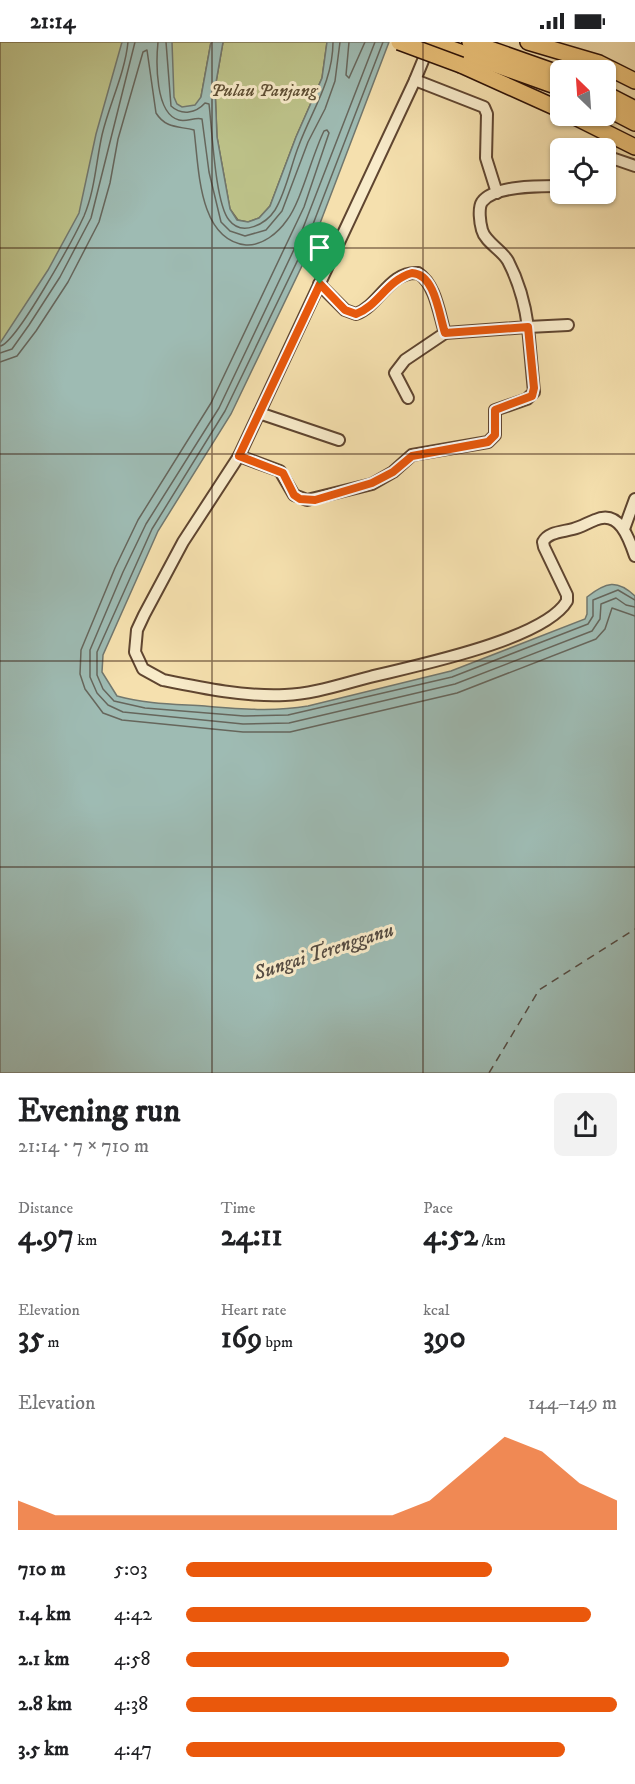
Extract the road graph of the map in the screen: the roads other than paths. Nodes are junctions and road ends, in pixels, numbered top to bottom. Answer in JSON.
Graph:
{"nodes":[{"id":1,"x":399,"y":42,"type":"edge"},
{"id":2,"x":431,"y":42,"type":"edge"},
{"id":3,"x":528,"y":42,"type":"edge"},
{"id":4,"x":467,"y":51,"type":"edge"},
{"id":5,"x":550,"y":71,"type":"edge"},
{"id":6,"x":415,"y":80,"type":"junction"},
{"id":7,"x":635,"y":81,"type":"edge"},
{"id":8,"x":550,"y":84,"type":"edge"},
{"id":9,"x":616,"y":99,"type":"edge"},
{"id":10,"x":550,"y":103,"type":"edge"},
{"id":11,"x":635,"y":109,"type":"edge"},
{"id":12,"x":616,"y":113,"type":"edge"},
{"id":13,"x":635,"y":123,"type":"edge"},
{"id":14,"x":593,"y":126,"type":"edge"},
{"id":15,"x":635,"y":147,"type":"edge"},
{"id":16,"x":616,"y":159,"type":"edge"},
{"id":17,"x":635,"y":166,"type":"edge"},
{"id":18,"x":550,"y":186,"type":"edge"},
{"id":19,"x":497,"y":193,"type":"junction"},
{"id":20,"x":320,"y":284,"type":"junction"},
{"id":21,"x":568,"y":325,"type":"dead end"},
{"id":22,"x":528,"y":327,"type":"junction"},
{"id":23,"x":445,"y":333,"type":"junction"},
{"id":24,"x":408,"y":398,"type":"dead end"},
{"id":25,"x":259,"y":413,"type":"junction"},
{"id":26,"x":339,"y":440,"type":"dead end"},
{"id":27,"x":239,"y":456,"type":"junction"},
{"id":28,"x":635,"y":499,"type":"edge"},
{"id":29,"x":624,"y":529,"type":"junction"},
{"id":30,"x":635,"y":556,"type":"edge"}],
"edges":[{"from":1,"to":4,"type":"highway","bridge":true},
{"from":2,"to":4,"type":"highway"},
{"from":2,"to":6,"type":"street"},
{"from":3,"to":7,"type":"highway"},
{"from":4,"to":5,"type":"highway"},
{"from":4,"to":8,"type":"highway"},
{"from":4,"to":10,"type":"highway"},
{"from":6,"to":19,"type":"street"},
{"from":6,"to":20,"type":"street"},
{"from":9,"to":11,"type":"highway"},
{"from":12,"to":13,"type":"highway"},
{"from":14,"to":15,"type":"highway"},
{"from":16,"to":17,"type":"street"},
{"from":18,"to":19,"type":"street"},
{"from":19,"to":22,"type":"street"},
{"from":20,"to":23,"type":"street"},
{"from":20,"to":25,"type":"street"},
{"from":21,"to":22,"type":"street"},
{"from":22,"to":23,"type":"street"},
{"from":22,"to":27,"type":"street"},
{"from":23,"to":24,"type":"street"},
{"from":25,"to":26,"type":"street"},
{"from":25,"to":27,"type":"street"},
{"from":27,"to":29,"type":"street"},
{"from":28,"to":29,"type":"street"},
{"from":29,"to":30,"type":"street"}]}
